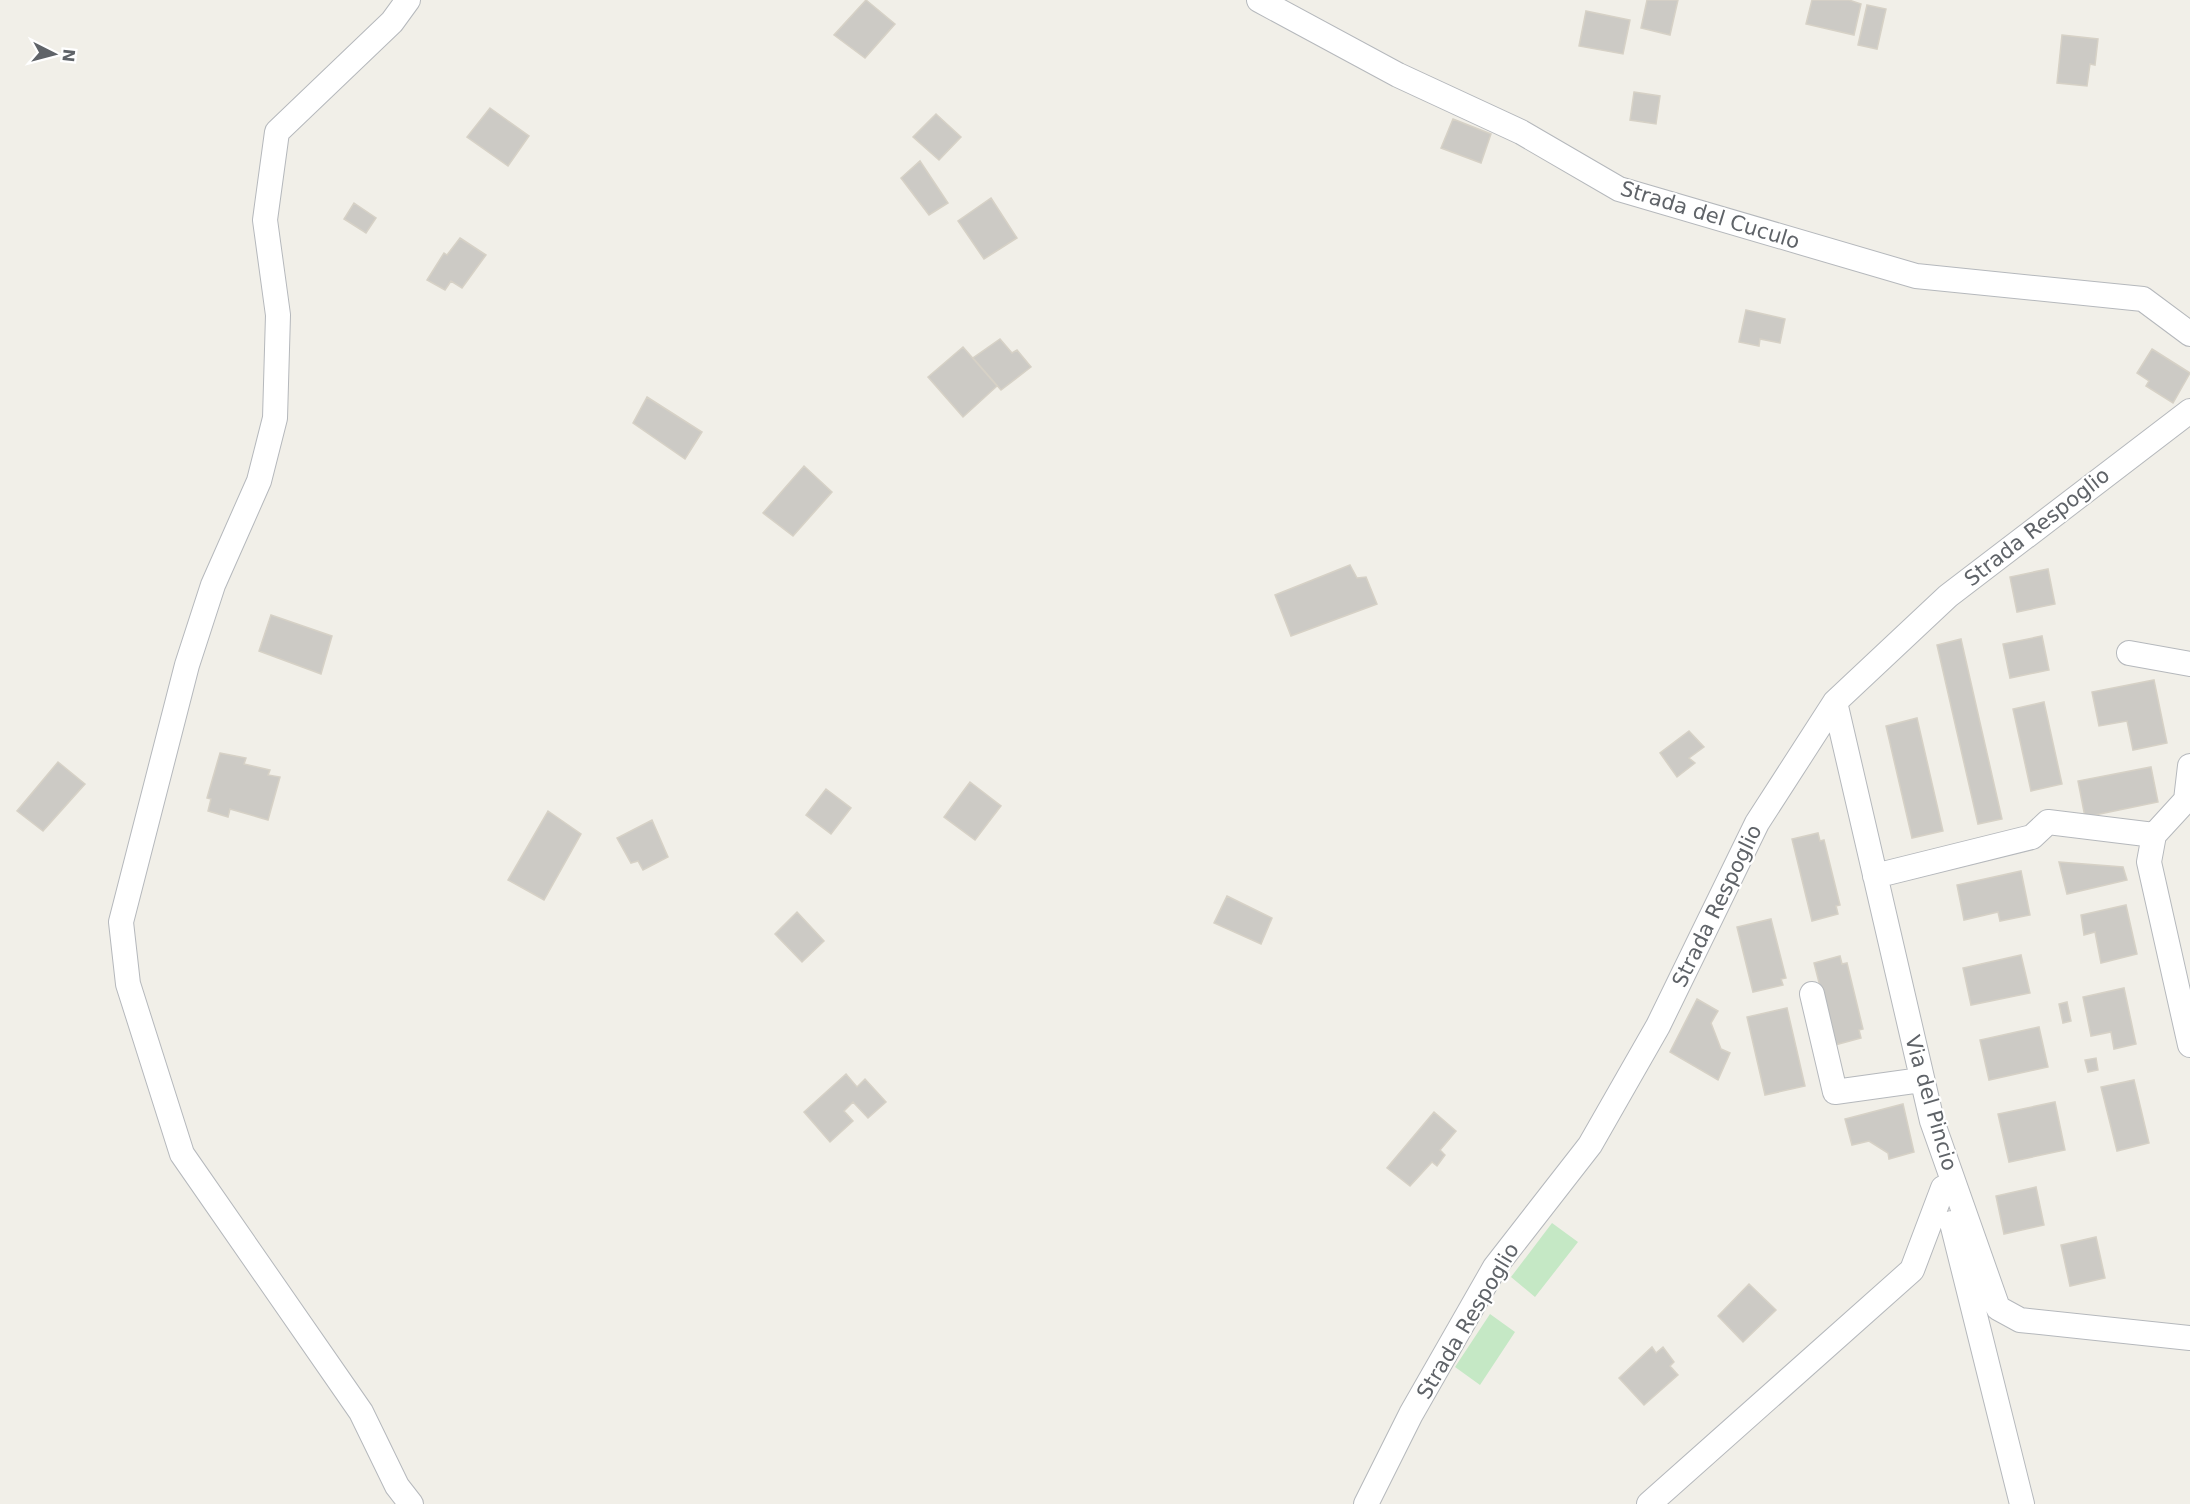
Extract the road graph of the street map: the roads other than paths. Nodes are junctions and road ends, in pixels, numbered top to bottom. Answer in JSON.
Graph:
{"nodes":[{"id":1,"x":408,"y":0,"type":"edge"},
{"id":2,"x":1259,"y":0,"type":"edge"},
{"id":3,"x":2190,"y":334,"type":"edge"},
{"id":4,"x":2188,"y":417,"type":"edge"},
{"id":5,"x":2130,"y":653,"type":"dead end"},
{"id":6,"x":2190,"y":664,"type":"edge"},
{"id":7,"x":1835,"y":702,"type":"junction"},
{"id":8,"x":2190,"y":766,"type":"edge"},
{"id":9,"x":2154,"y":835,"type":"junction"},
{"id":10,"x":1875,"y":876,"type":"junction"},
{"id":11,"x":1812,"y":994,"type":"dead end"},
{"id":12,"x":2190,"y":1045,"type":"edge"},
{"id":13,"x":1921,"y":1080,"type":"junction"},
{"id":14,"x":1932,"y":1121,"type":"junction"},
{"id":15,"x":1943,"y":1188,"type":"junction"},
{"id":16,"x":2190,"y":1338,"type":"edge"},
{"id":17,"x":411,"y":1504,"type":"edge"},
{"id":18,"x":1366,"y":1504,"type":"edge"},
{"id":19,"x":1649,"y":1504,"type":"edge"},
{"id":20,"x":2022,"y":1504,"type":"edge"}],
"edges":[{"from":1,"to":17,"type":"street"},
{"from":2,"to":3,"type":"street","name":"Strada del Cuculo"},
{"from":4,"to":7,"type":"street","name":"Strada Respoglio"},
{"from":5,"to":6,"type":"street"},
{"from":7,"to":10,"type":"street","name":"Via del Pincio"},
{"from":7,"to":18,"type":"street","name":"Strada Respoglio"},
{"from":8,"to":9,"type":"street"},
{"from":9,"to":10,"type":"street"},
{"from":9,"to":12,"type":"street"},
{"from":10,"to":13,"type":"street","name":"Via del Pincio"},
{"from":11,"to":13,"type":"street"},
{"from":13,"to":14,"type":"street","name":"Via del Pincio"},
{"from":14,"to":15,"type":"street"},
{"from":14,"to":16,"type":"street","name":"Via del Pincio"},
{"from":15,"to":19,"type":"street"},
{"from":15,"to":20,"type":"street"}]}
